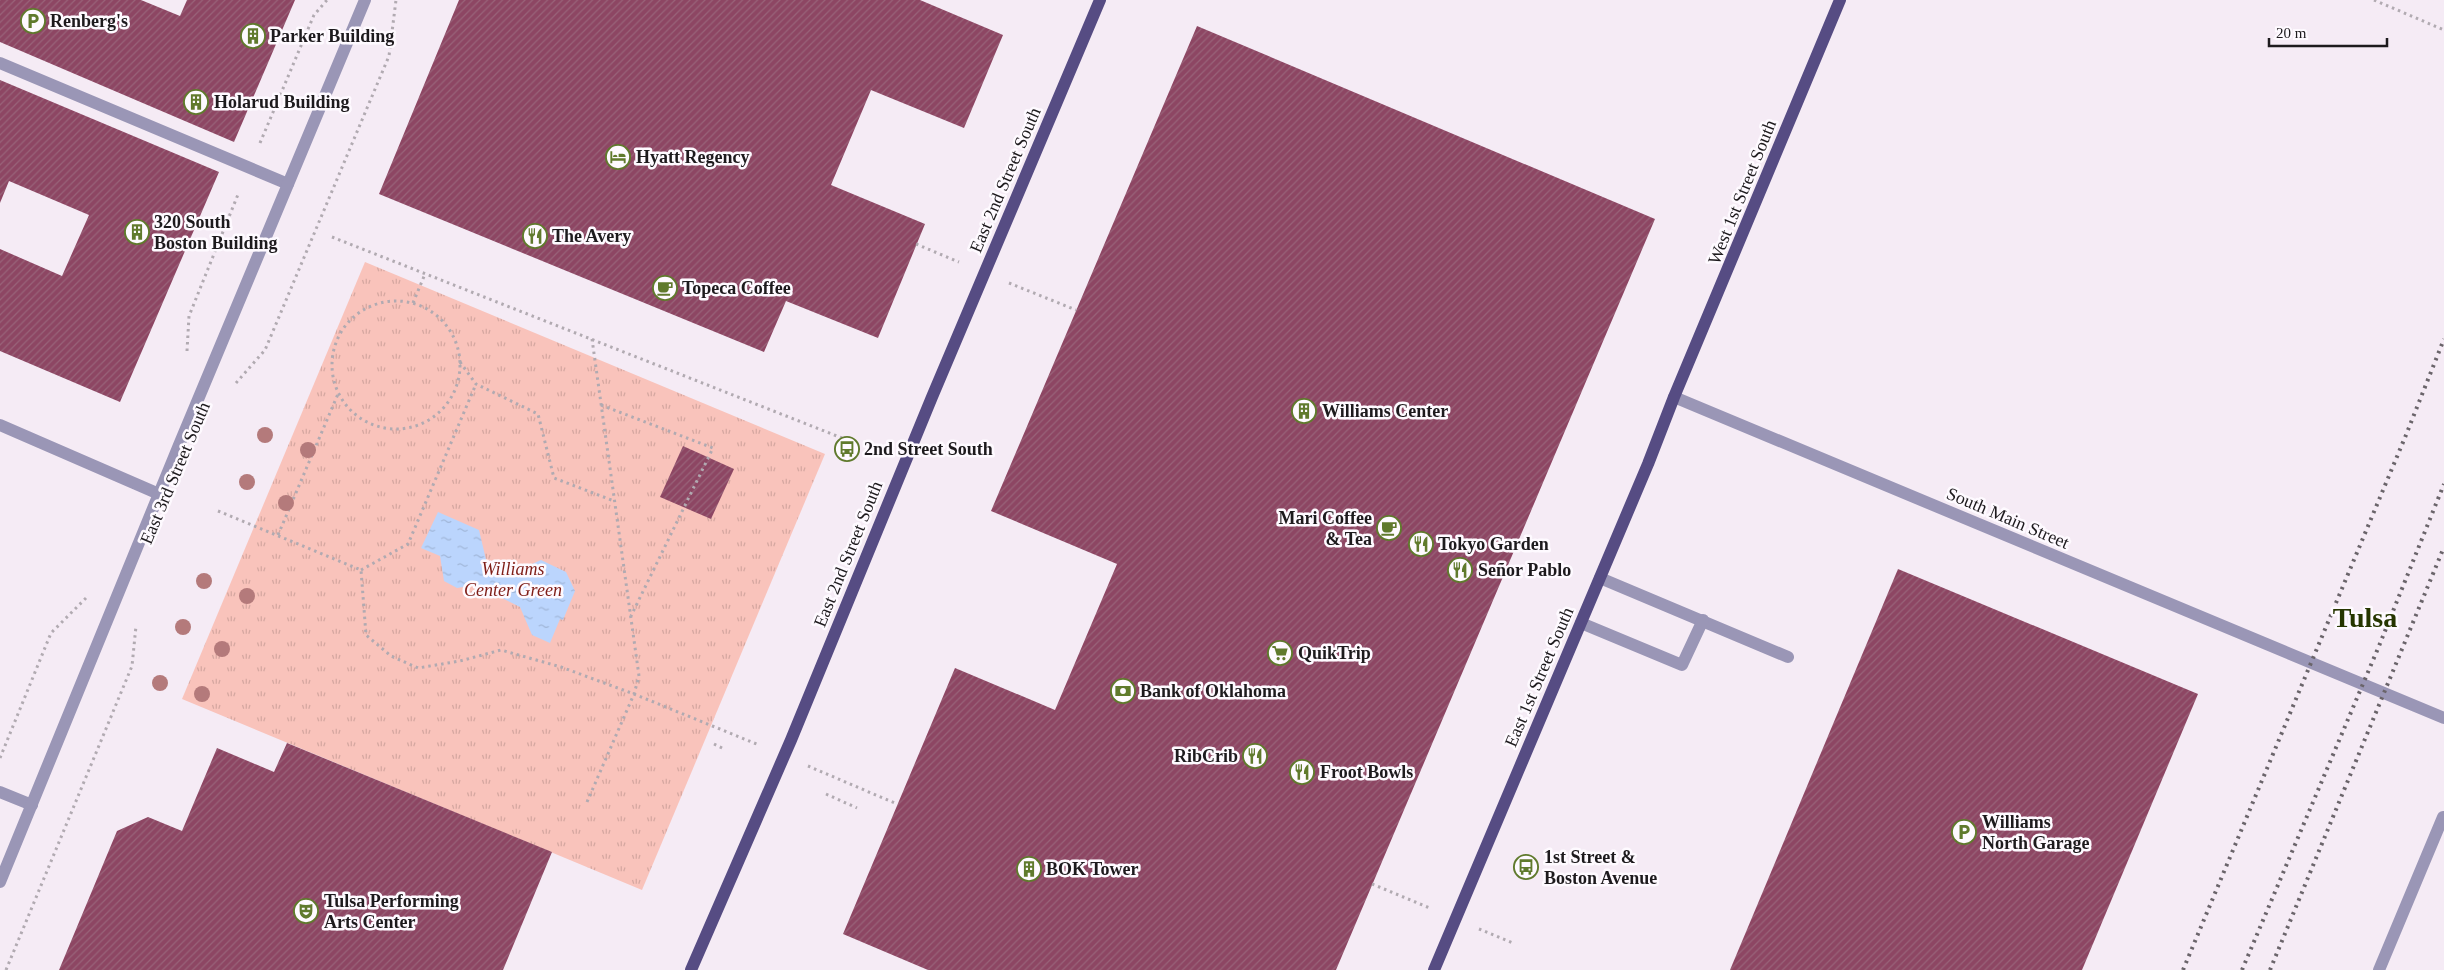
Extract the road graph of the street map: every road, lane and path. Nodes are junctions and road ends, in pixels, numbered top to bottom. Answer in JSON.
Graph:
{"nodes":[{"id":1,"x":326,"y":0,"type":"edge"},
{"id":2,"x":365,"y":0,"type":"edge"},
{"id":3,"x":396,"y":0,"type":"edge"},
{"id":4,"x":1100,"y":0,"type":"edge"},
{"id":5,"x":1840,"y":0,"type":"edge"},
{"id":6,"x":2374,"y":0,"type":"edge"},
{"id":7,"x":2444,"y":30,"type":"edge"},
{"id":8,"x":0,"y":63,"type":"edge"},
{"id":9,"x":250,"y":167,"type":"junction"},
{"id":10,"x":288,"y":184,"type":"junction"},
{"id":11,"x":332,"y":237,"type":"dead end"},
{"id":12,"x":425,"y":274,"type":"junction"},
{"id":13,"x":413,"y":304,"type":"junction"},
{"id":14,"x":592,"y":338,"type":"junction"},
{"id":15,"x":187,"y":359,"type":"dead end"},
{"id":16,"x":460,"y":362,"type":"junction"},
{"id":17,"x":476,"y":384,"type":"junction"},
{"id":18,"x":234,"y":385,"type":"dead end"},
{"id":19,"x":338,"y":394,"type":"junction"},
{"id":20,"x":1674,"y":397,"type":"junction"},
{"id":21,"x":601,"y":406,"type":"junction"},
{"id":22,"x":0,"y":426,"type":"edge"},
{"id":23,"x":842,"y":438,"type":"dead end"},
{"id":24,"x":159,"y":494,"type":"junction"},
{"id":25,"x":614,"y":501,"type":"junction"},
{"id":26,"x":218,"y":511,"type":"dead end"},
{"id":27,"x":278,"y":535,"type":"junction"},
{"id":28,"x":361,"y":570,"type":"junction"},
{"id":29,"x":1600,"y":578,"type":"junction"},
{"id":30,"x":92,"y":592,"type":"dead end"},
{"id":31,"x":630,"y":617,"type":"junction"},
{"id":32,"x":136,"y":620,"type":"dead end"},
{"id":33,"x":1703,"y":620,"type":"junction"},
{"id":34,"x":1582,"y":623,"type":"junction"},
{"id":35,"x":1788,"y":657,"type":"dead end"},
{"id":36,"x":634,"y":694,"type":"junction"},
{"id":37,"x":2444,"y":718,"type":"edge"},
{"id":38,"x":703,"y":722,"type":"dead end"},
{"id":39,"x":714,"y":744,"type":"dead end"},
{"id":40,"x":724,"y":750,"type":"dead end"},
{"id":41,"x":0,"y":758,"type":"edge"},
{"id":42,"x":0,"y":792,"type":"edge"},
{"id":43,"x":826,"y":794,"type":"dead end"},
{"id":44,"x":588,"y":802,"type":"dead end"},
{"id":45,"x":32,"y":805,"type":"junction"},
{"id":46,"x":857,"y":808,"type":"dead end"},
{"id":47,"x":2443,"y":817,"type":"edge"},
{"id":48,"x":0,"y":882,"type":"edge"},
{"id":49,"x":6,"y":970,"type":"edge"},
{"id":50,"x":690,"y":970,"type":"edge"},
{"id":51,"x":1434,"y":970,"type":"edge"},
{"id":52,"x":2379,"y":970,"type":"edge"}],
"edges":[{"from":1,"to":9,"type":"path"},
{"from":2,"to":10,"type":"street","name":"East 3rd Street South"},
{"from":3,"to":18,"type":"path"},
{"from":4,"to":50,"type":"main road","name":"East 2nd Street South"},
{"from":5,"to":20,"type":"main road","name":"West 1st Street South"},
{"from":6,"to":7,"type":"path"},
{"from":8,"to":9,"type":"street"},
{"from":9,"to":10,"type":"street"},
{"from":9,"to":15,"type":"path"},
{"from":10,"to":24,"type":"street","name":"East 3rd Street South"},
{"from":11,"to":12,"type":"path"},
{"from":12,"to":13,"type":"path"},
{"from":12,"to":14,"type":"path"},
{"from":13,"to":16,"type":"path"},
{"from":13,"to":19,"type":"path"},
{"from":14,"to":21,"type":"path"},
{"from":14,"to":23,"type":"path"},
{"from":16,"to":17,"type":"path"},
{"from":16,"to":19,"type":"path"},
{"from":17,"to":25,"type":"path"},
{"from":17,"to":28,"type":"path"},
{"from":19,"to":27,"type":"path"},
{"from":20,"to":29,"type":"main road","name":"East 1st Street South"},
{"from":20,"to":37,"type":"street","name":"South Main Street"},
{"from":21,"to":25,"type":"path"},
{"from":21,"to":31,"type":"path"},
{"from":22,"to":24,"type":"street"},
{"from":24,"to":45,"type":"street","name":"East 3rd Street South"},
{"from":25,"to":31,"type":"path"},
{"from":26,"to":27,"type":"path"},
{"from":27,"to":28,"type":"path"},
{"from":28,"to":36,"type":"path"},
{"from":29,"to":33,"type":"street"},
{"from":29,"to":34,"type":"main road","name":"East 1st Street South"},
{"from":30,"to":41,"type":"path"},
{"from":31,"to":36,"type":"path"},
{"from":32,"to":49,"type":"path"},
{"from":33,"to":34,"type":"street"},
{"from":33,"to":35,"type":"street"},
{"from":34,"to":51,"type":"main road","name":"East 1st Street South"},
{"from":36,"to":38,"type":"path"},
{"from":36,"to":44,"type":"path"},
{"from":39,"to":40,"type":"path"},
{"from":42,"to":45,"type":"street"},
{"from":43,"to":46,"type":"path"},
{"from":45,"to":48,"type":"street","name":"East 3rd Street South"},
{"from":47,"to":52,"type":"street"}]}
